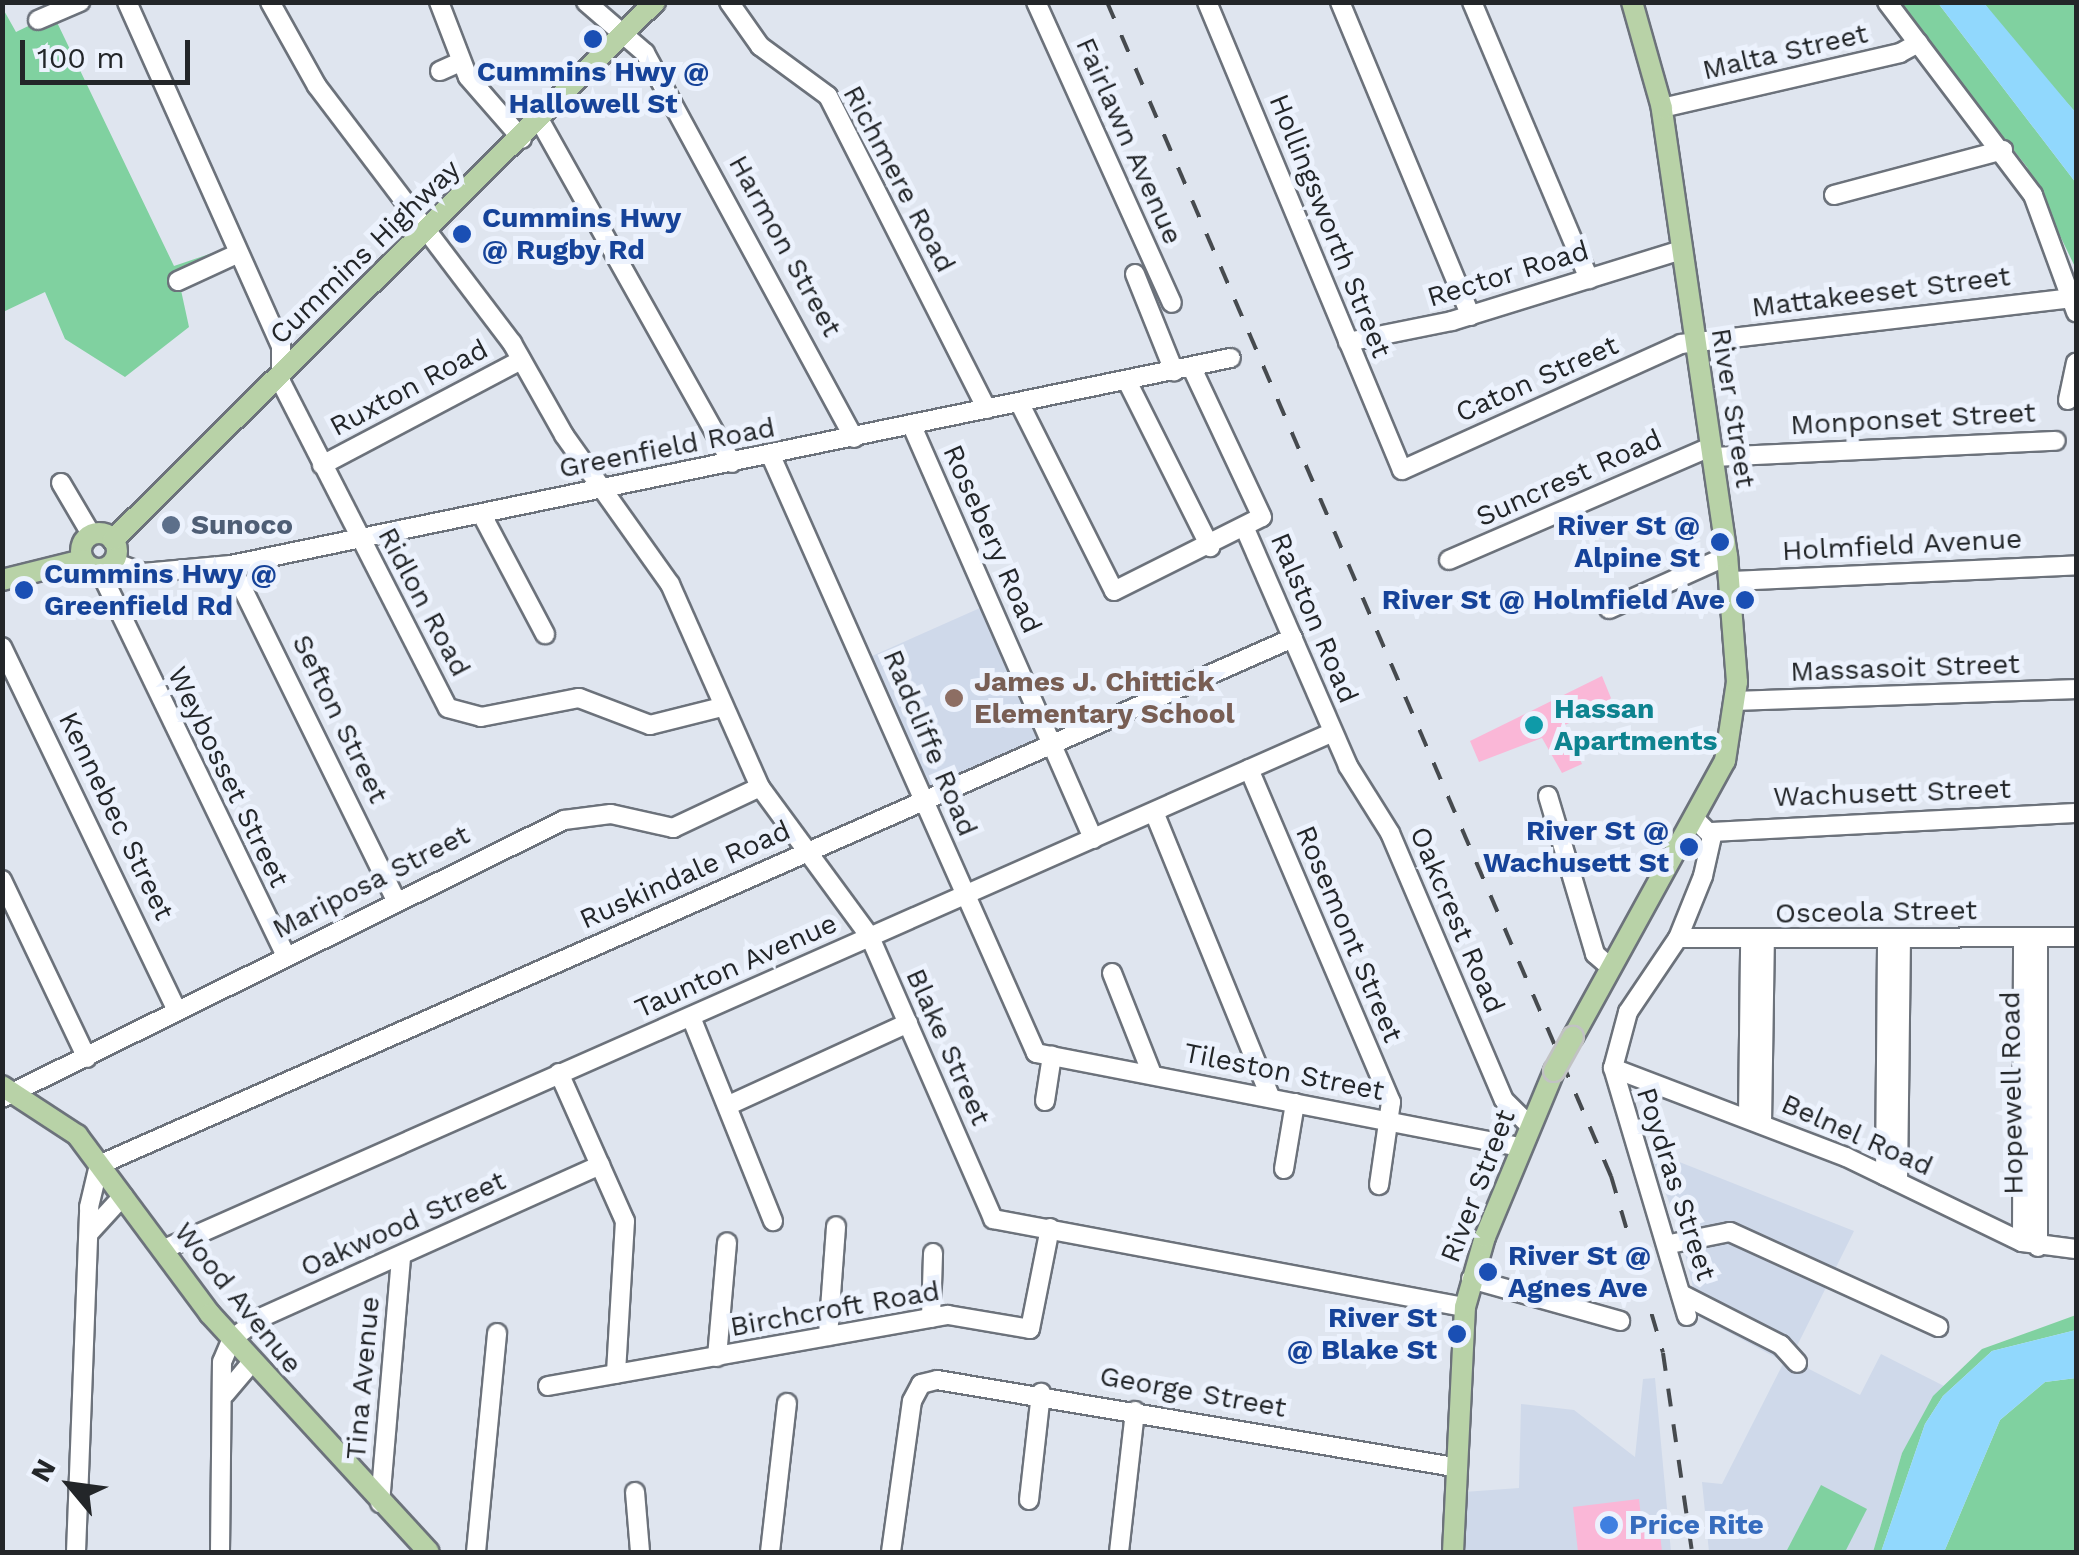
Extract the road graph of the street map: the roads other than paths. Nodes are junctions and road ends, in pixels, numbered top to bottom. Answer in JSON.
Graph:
{"nodes":[{"id":1,"x":80,"y":2,"type":"edge"},
{"id":2,"x":127,"y":2,"type":"edge"},
{"id":3,"x":270,"y":2,"type":"edge"},
{"id":4,"x":439,"y":2,"type":"edge"},
{"id":5,"x":586,"y":2,"type":"edge"},
{"id":6,"x":655,"y":2,"type":"edge"},
{"id":7,"x":729,"y":2,"type":"edge"},
{"id":8,"x":1036,"y":2,"type":"edge"},
{"id":9,"x":1207,"y":2,"type":"edge"},
{"id":10,"x":1340,"y":2,"type":"edge"},
{"id":11,"x":1472,"y":2,"type":"edge"},
{"id":12,"x":1632,"y":2,"type":"edge"},
{"id":13,"x":1887,"y":2,"type":"edge"},
{"id":14,"x":38,"y":20,"type":"dead end"},
{"id":15,"x":624,"y":37,"type":"junction"},
{"id":16,"x":1918,"y":43,"type":"junction"},
{"id":17,"x":460,"y":62,"type":"junction"},
{"id":18,"x":440,"y":71,"type":"dead end"},
{"id":19,"x":1662,"y":108,"type":"junction"},
{"id":20,"x":540,"y":122,"type":"junction"},
{"id":21,"x":522,"y":139,"type":"junction"},
{"id":22,"x":2003,"y":150,"type":"junction"},
{"id":23,"x":1834,"y":195,"type":"dead end"},
{"id":24,"x":428,"y":229,"type":"junction"},
{"id":25,"x":1681,"y":250,"type":"junction"},
{"id":26,"x":237,"y":254,"type":"junction"},
{"id":27,"x":1135,"y":274,"type":"dead end"},
{"id":28,"x":1589,"y":279,"type":"junction"},
{"id":29,"x":178,"y":282,"type":"dead end"},
{"id":30,"x":1172,"y":303,"type":"dead end"},
{"id":31,"x":2075,"y":305,"type":"edge"},
{"id":32,"x":1471,"y":316,"type":"junction"},
{"id":33,"x":1695,"y":341,"type":"junction"},
{"id":34,"x":1348,"y":342,"type":"junction"},
{"id":35,"x":1232,"y":358,"type":"dead end"},
{"id":36,"x":521,"y":360,"type":"junction"},
{"id":37,"x":2076,"y":364,"type":"edge"},
{"id":38,"x":1183,"y":370,"type":"junction"},
{"id":39,"x":281,"y":371,"type":"junction"},
{"id":40,"x":1127,"y":381,"type":"junction"},
{"id":41,"x":2068,"y":400,"type":"dead end"},
{"id":42,"x":1020,"y":404,"type":"junction"},
{"id":43,"x":987,"y":409,"type":"junction"},
{"id":44,"x":912,"y":426,"type":"junction"},
{"id":45,"x":854,"y":438,"type":"junction"},
{"id":46,"x":2056,"y":440,"type":"dead end"},
{"id":47,"x":1711,"y":452,"type":"junction"},
{"id":48,"x":771,"y":456,"type":"junction"},
{"id":49,"x":732,"y":463,"type":"junction"},
{"id":50,"x":322,"y":464,"type":"junction"},
{"id":51,"x":1402,"y":470,"type":"joint"},
{"id":52,"x":61,"y":483,"type":"dead end"},
{"id":53,"x":602,"y":489,"type":"junction"},
{"id":54,"x":482,"y":515,"type":"junction"},
{"id":55,"x":1246,"y":531,"type":"junction"},
{"id":56,"x":92,"y":534,"type":"junction"},
{"id":57,"x":358,"y":537,"type":"junction"},
{"id":58,"x":114,"y":540,"type":"junction"},
{"id":59,"x":1210,"y":547,"type":"junction"},
{"id":60,"x":1727,"y":556,"type":"junction"},
{"id":61,"x":1449,"y":560,"type":"dead end"},
{"id":62,"x":98,"y":563,"type":"junction"},
{"id":63,"x":231,"y":565,"type":"junction"},
{"id":64,"x":2076,"y":565,"type":"edge"},
{"id":65,"x":2,"y":580,"type":"edge"},
{"id":66,"x":1730,"y":581,"type":"junction"},
{"id":67,"x":1609,"y":609,"type":"dead end"},
{"id":68,"x":545,"y":634,"type":"dead end"},
{"id":69,"x":1293,"y":638,"type":"junction"},
{"id":70,"x":2,"y":647,"type":"edge"},
{"id":71,"x":2076,"y":689,"type":"edge"},
{"id":72,"x":1736,"y":701,"type":"junction"},
{"id":73,"x":722,"y":706,"type":"junction"},
{"id":74,"x":1333,"y":732,"type":"junction"},
{"id":75,"x":1051,"y":744,"type":"junction"},
{"id":76,"x":1250,"y":770,"type":"junction"},
{"id":77,"x":760,"y":787,"type":"junction"},
{"id":78,"x":1548,"y":796,"type":"dead end"},
{"id":79,"x":924,"y":800,"type":"junction"},
{"id":80,"x":1154,"y":812,"type":"junction"},
{"id":81,"x":2076,"y":813,"type":"edge"},
{"id":82,"x":1694,"y":818,"type":"junction"},
{"id":83,"x":1711,"y":832,"type":"junction"},
{"id":84,"x":1093,"y":839,"type":"junction"},
{"id":85,"x":807,"y":851,"type":"junction"},
{"id":86,"x":2,"y":880,"type":"edge"},
{"id":87,"x":965,"y":894,"type":"junction"},
{"id":88,"x":395,"y":899,"type":"junction"},
{"id":89,"x":870,"y":937,"type":"junction"},
{"id":90,"x":2076,"y":937,"type":"edge"},
{"id":91,"x":1678,"y":938,"type":"junction"},
{"id":92,"x":2031,"y":938,"type":"junction"},
{"id":93,"x":1894,"y":940,"type":"junction"},
{"id":94,"x":1758,"y":942,"type":"junction"},
{"id":95,"x":286,"y":956,"type":"junction"},
{"id":96,"x":1610,"y":968,"type":"junction"},
{"id":97,"x":1112,"y":973,"type":"dead end"},
{"id":98,"x":177,"y":1012,"type":"junction"},
{"id":99,"x":691,"y":1017,"type":"junction"},
{"id":100,"x":908,"y":1023,"type":"junction"},
{"id":101,"x":1044,"y":1055,"type":"junction"},
{"id":102,"x":88,"y":1058,"type":"junction"},
{"id":103,"x":1613,"y":1068,"type":"junction"},
{"id":104,"x":559,"y":1073,"type":"junction"},
{"id":105,"x":1152,"y":1074,"type":"junction"},
{"id":106,"x":8,"y":1091,"type":"edge"},
{"id":107,"x":1272,"y":1098,"type":"junction"},
{"id":108,"x":1045,"y":1101,"type":"dead end"},
{"id":109,"x":1295,"y":1103,"type":"junction"},
{"id":110,"x":729,"y":1105,"type":"junction"},
{"id":111,"x":1755,"y":1120,"type":"junction"},
{"id":112,"x":1391,"y":1121,"type":"junction"},
{"id":113,"x":1530,"y":1126,"type":"junction"},
{"id":114,"x":1521,"y":1148,"type":"junction"},
{"id":115,"x":600,"y":1165,"type":"junction"},
{"id":116,"x":1284,"y":1168,"type":"dead end"},
{"id":117,"x":1892,"y":1178,"type":"junction"},
{"id":118,"x":111,"y":1180,"type":"junction"},
{"id":119,"x":1379,"y":1185,"type":"dead end"},
{"id":120,"x":773,"y":1221,"type":"dead end"},
{"id":121,"x":1050,"y":1228,"type":"junction"},
{"id":122,"x":90,"y":1232,"type":"junction"},
{"id":123,"x":835,"y":1235,"type":"dead end"},
{"id":124,"x":727,"y":1242,"type":"dead end"},
{"id":125,"x":1670,"y":1244,"type":"junction"},
{"id":126,"x":2030,"y":1244,"type":"junction"},
{"id":127,"x":2076,"y":1249,"type":"edge"},
{"id":128,"x":162,"y":1250,"type":"junction"},
{"id":129,"x":933,"y":1253,"type":"dead end"},
{"id":130,"x":401,"y":1258,"type":"junction"},
{"id":131,"x":1471,"y":1279,"type":"junction"},
{"id":132,"x":1685,"y":1305,"type":"junction"},
{"id":133,"x":1465,"y":1307,"type":"junction"},
{"id":134,"x":931,"y":1318,"type":"junction"},
{"id":135,"x":1620,"y":1321,"type":"dead end"},
{"id":136,"x":1938,"y":1327,"type":"dead end"},
{"id":137,"x":497,"y":1333,"type":"dead end"},
{"id":138,"x":828,"y":1336,"type":"junction"},
{"id":139,"x":232,"y":1339,"type":"junction"},
{"id":140,"x":718,"y":1358,"type":"junction"},
{"id":141,"x":252,"y":1362,"type":"junction"},
{"id":142,"x":616,"y":1374,"type":"junction"},
{"id":143,"x":548,"y":1386,"type":"dead end"},
{"id":144,"x":225,"y":1394,"type":"junction"},
{"id":145,"x":1042,"y":1394,"type":"junction"},
{"id":146,"x":787,"y":1402,"type":"dead end"},
{"id":147,"x":1135,"y":1410,"type":"junction"},
{"id":148,"x":1454,"y":1467,"type":"junction"},
{"id":149,"x":636,"y":1492,"type":"dead end"},
{"id":150,"x":1028,"y":1500,"type":"dead end"},
{"id":151,"x":380,"y":1503,"type":"junction"},
{"id":152,"x":76,"y":1552,"type":"edge"},
{"id":153,"x":220,"y":1552,"type":"edge"},
{"id":154,"x":429,"y":1552,"type":"edge"},
{"id":155,"x":476,"y":1552,"type":"edge"},
{"id":156,"x":640,"y":1552,"type":"edge"},
{"id":157,"x":770,"y":1552,"type":"edge"},
{"id":158,"x":891,"y":1552,"type":"edge"},
{"id":159,"x":1119,"y":1552,"type":"edge"},
{"id":160,"x":1454,"y":1552,"type":"edge"}],
"edges":[{"from":1,"to":14,"type":"street"},
{"from":2,"to":26,"type":"street","name":"Ridlon Road"},
{"from":3,"to":24,"type":"street","name":"Blake Street"},
{"from":4,"to":17,"type":"street"},
{"from":5,"to":15,"type":"street","name":"Harmon Street"},
{"from":6,"to":15,"type":"main road","name":"Cummins Highway"},
{"from":7,"to":43,"type":"street","name":"Richmere Road"},
{"from":8,"to":30,"type":"street","name":"Fairlawn Avenue"},
{"from":9,"to":34,"type":"street","name":"Hollingsworth Street"},
{"from":10,"to":32,"type":"street"},
{"from":11,"to":28,"type":"street"},
{"from":12,"to":19,"type":"main road","name":"River Street"},
{"from":13,"to":16,"type":"street"},
{"from":15,"to":20,"type":"main road","name":"Cummins Highway"},
{"from":15,"to":45,"type":"street","name":"Harmon Street"},
{"from":16,"to":19,"type":"street","name":"Malta Street"},
{"from":16,"to":22,"type":"street"},
{"from":17,"to":18,"type":"street"},
{"from":17,"to":21,"type":"street"},
{"from":19,"to":25,"type":"main road","name":"River Street"},
{"from":20,"to":21,"type":"main road","name":"Cummins Highway"},
{"from":20,"to":49,"type":"street"},
{"from":21,"to":24,"type":"main road","name":"Cummins Highway"},
{"from":22,"to":23,"type":"street"},
{"from":22,"to":31,"type":"street"},
{"from":24,"to":36,"type":"street","name":"Blake Street"},
{"from":24,"to":39,"type":"main road","name":"Cummins Highway"},
{"from":25,"to":28,"type":"street","name":"Rector Road"},
{"from":25,"to":33,"type":"main road","name":"River Street"},
{"from":26,"to":29,"type":"street"},
{"from":26,"to":39,"type":"street","name":"Ridlon Road"},
{"from":27,"to":38,"type":"street","name":"Fairlawn Avenue"},
{"from":28,"to":32,"type":"street","name":"Rector Road"},
{"from":31,"to":33,"type":"street","name":"Mattakeeset Street"},
{"from":32,"to":34,"type":"street","name":"Rector Road"},
{"from":33,"to":47,"type":"main road","name":"River Street"},
{"from":33,"to":51,"type":"street","name":"Caton Street"},
{"from":34,"to":51,"type":"street","name":"Hollingsworth Street"},
{"from":35,"to":38,"type":"street","name":"Greenfield Road"},
{"from":36,"to":50,"type":"street","name":"Ruxton Road"},
{"from":36,"to":53,"type":"street","name":"Blake Street"},
{"from":37,"to":41,"type":"street"},
{"from":38,"to":40,"type":"street","name":"Greenfield Road"},
{"from":38,"to":55,"type":"street","name":"Ralston Road"},
{"from":39,"to":50,"type":"street","name":"Ridlon Road"},
{"from":39,"to":58,"type":"main road","name":"Cummins Highway"},
{"from":40,"to":42,"type":"street","name":"Greenfield Road"},
{"from":40,"to":59,"type":"street"},
{"from":42,"to":43,"type":"street","name":"Greenfield Road"},
{"from":42,"to":59,"type":"street"},
{"from":43,"to":44,"type":"street","name":"Greenfield Road"},
{"from":44,"to":45,"type":"street","name":"Greenfield Road"},
{"from":44,"to":75,"type":"street","name":"Rosebery Road"},
{"from":45,"to":48,"type":"street","name":"Greenfield Road"},
{"from":46,"to":47,"type":"street","name":"Monponset Street"},
{"from":47,"to":60,"type":"main road","name":"River Street"},
{"from":47,"to":61,"type":"street","name":"Suncrest Road"},
{"from":48,"to":49,"type":"street","name":"Greenfield Road"},
{"from":48,"to":79,"type":"street","name":"Radcliffe Road"},
{"from":49,"to":53,"type":"street","name":"Greenfield Road"},
{"from":50,"to":57,"type":"street","name":"Ridlon Road"},
{"from":52,"to":56,"type":"street"},
{"from":53,"to":54,"type":"street","name":"Greenfield Road"},
{"from":53,"to":73,"type":"street","name":"Blake Street"},
{"from":54,"to":57,"type":"street","name":"Greenfield Road"},
{"from":54,"to":68,"type":"street"},
{"from":55,"to":59,"type":"street"},
{"from":55,"to":69,"type":"street","name":"Ralston Road"},
{"from":56,"to":58,"type":"main road"},
{"from":56,"to":62,"type":"main road"},
{"from":57,"to":63,"type":"street","name":"Greenfield Road"},
{"from":57,"to":73,"type":"street","name":"Ridlon Road"},
{"from":58,"to":62,"type":"main road"},
{"from":60,"to":66,"type":"main road","name":"River Street"},
{"from":60,"to":67,"type":"street"},
{"from":62,"to":63,"type":"street","name":"Greenfield Road"},
{"from":62,"to":65,"type":"main road"},
{"from":62,"to":95,"type":"street","name":"Weybosset Street"},
{"from":63,"to":88,"type":"street","name":"Sefton Street"},
{"from":64,"to":66,"type":"street","name":"Holmfield Avenue"},
{"from":66,"to":72,"type":"main road","name":"River Street"},
{"from":69,"to":74,"type":"street","name":"Ralston Road"},
{"from":69,"to":75,"type":"street","name":"Ruskindale Road"},
{"from":70,"to":98,"type":"street","name":"Kennebec Street"},
{"from":71,"to":72,"type":"street","name":"Massasoit Street"},
{"from":72,"to":82,"type":"main road","name":"River Street"},
{"from":73,"to":77,"type":"street","name":"Blake Street"},
{"from":74,"to":76,"type":"street","name":"Taunton Avenue"},
{"from":74,"to":113,"type":"street","name":"Oakcrest Road"},
{"from":75,"to":79,"type":"street","name":"Ruskindale Road"},
{"from":75,"to":84,"type":"street","name":"Rosebery Road"},
{"from":76,"to":80,"type":"street","name":"Taunton Avenue"},
{"from":76,"to":112,"type":"street","name":"Rosemont Street"},
{"from":77,"to":85,"type":"street","name":"Blake Street"},
{"from":77,"to":88,"type":"street","name":"Mariposa Street"},
{"from":78,"to":96,"type":"street"},
{"from":79,"to":85,"type":"street","name":"Ruskindale Road"},
{"from":79,"to":87,"type":"street","name":"Radcliffe Road"},
{"from":80,"to":84,"type":"street","name":"Taunton Avenue"},
{"from":80,"to":107,"type":"street"},
{"from":81,"to":83,"type":"street","name":"Wachusett Street"},
{"from":82,"to":83,"type":"street"},
{"from":82,"to":96,"type":"main road","name":"River Street"},
{"from":83,"to":91,"type":"street"},
{"from":84,"to":87,"type":"street","name":"Taunton Avenue"},
{"from":85,"to":89,"type":"street","name":"Blake Street"},
{"from":85,"to":118,"type":"street","name":"Ruskindale Road"},
{"from":86,"to":102,"type":"street"},
{"from":87,"to":89,"type":"street","name":"Taunton Avenue"},
{"from":87,"to":101,"type":"street","name":"Radcliffe Road"},
{"from":88,"to":95,"type":"street","name":"Mariposa Street"},
{"from":89,"to":99,"type":"street","name":"Taunton Avenue"},
{"from":89,"to":100,"type":"street","name":"Blake Street"},
{"from":90,"to":92,"type":"street","name":"Osceola Street"},
{"from":91,"to":94,"type":"street","name":"Osceola Street"},
{"from":91,"to":103,"type":"street"},
{"from":92,"to":93,"type":"street","name":"Osceola Street"},
{"from":92,"to":126,"type":"street","name":"Hopewell Road"},
{"from":93,"to":94,"type":"street","name":"Osceola Street"},
{"from":93,"to":117,"type":"street"},
{"from":94,"to":111,"type":"street"},
{"from":95,"to":98,"type":"street","name":"Mariposa Street"},
{"from":96,"to":113,"type":"main road","name":"River Street","bridge":true},
{"from":97,"to":105,"type":"street"},
{"from":98,"to":102,"type":"street","name":"Mariposa Street"},
{"from":99,"to":104,"type":"street","name":"Taunton Avenue"},
{"from":99,"to":110,"type":"street"},
{"from":100,"to":110,"type":"street"},
{"from":100,"to":121,"type":"street","name":"Blake Street"},
{"from":101,"to":105,"type":"street","name":"Tileston Street"},
{"from":101,"to":108,"type":"street"},
{"from":102,"to":106,"type":"street","name":"Mariposa Street"},
{"from":103,"to":111,"type":"street","name":"Belnel Road"},
{"from":103,"to":125,"type":"street","name":"Poydras Street"},
{"from":104,"to":115,"type":"street"},
{"from":104,"to":128,"type":"street","name":"Taunton Avenue"},
{"from":105,"to":107,"type":"street","name":"Tileston Street"},
{"from":106,"to":118,"type":"main road","name":"Wood Avenue"},
{"from":107,"to":109,"type":"street","name":"Tileston Street"},
{"from":109,"to":112,"type":"street","name":"Tileston Street"},
{"from":109,"to":116,"type":"street"},
{"from":110,"to":120,"type":"street"},
{"from":111,"to":117,"type":"street","name":"Belnel Road"},
{"from":112,"to":114,"type":"street","name":"Tileston Street"},
{"from":112,"to":119,"type":"street"},
{"from":113,"to":114,"type":"main road","name":"River Street"},
{"from":114,"to":131,"type":"main road","name":"River Street"},
{"from":115,"to":130,"type":"street","name":"Oakwood Street"},
{"from":115,"to":142,"type":"street"},
{"from":117,"to":126,"type":"street","name":"Belnel Road"},
{"from":118,"to":122,"type":"street"},
{"from":118,"to":122,"type":"street"},
{"from":118,"to":128,"type":"main road","name":"Wood Avenue"},
{"from":121,"to":133,"type":"street","name":"Blake Street"},
{"from":121,"to":134,"type":"street","name":"Birchcroft Road"},
{"from":122,"to":152,"type":"street"},
{"from":123,"to":138,"type":"street"},
{"from":124,"to":140,"type":"street"},
{"from":125,"to":132,"type":"street","name":"Poydras Street"},
{"from":125,"to":136,"type":"street"},
{"from":126,"to":127,"type":"street","name":"Belnel Road"},
{"from":128,"to":139,"type":"main road","name":"Wood Avenue"},
{"from":129,"to":134,"type":"street"},
{"from":130,"to":139,"type":"street","name":"Oakwood Street"},
{"from":130,"to":151,"type":"street","name":"Tina Avenue"},
{"from":131,"to":133,"type":"main road","name":"River Street"},
{"from":131,"to":135,"type":"street"},
{"from":132,"to":132,"type":"street"},
{"from":133,"to":148,"type":"main road","name":"River Street"},
{"from":134,"to":138,"type":"street","name":"Birchcroft Road"},
{"from":137,"to":155,"type":"street"},
{"from":138,"to":140,"type":"street","name":"Birchcroft Road"},
{"from":139,"to":141,"type":"main road","name":"Wood Avenue"},
{"from":139,"to":144,"type":"street"},
{"from":140,"to":142,"type":"street","name":"Birchcroft Road"},
{"from":141,"to":144,"type":"street"},
{"from":141,"to":151,"type":"main road","name":"Wood Avenue"},
{"from":142,"to":143,"type":"street","name":"Birchcroft Road"},
{"from":144,"to":153,"type":"street"},
{"from":145,"to":147,"type":"street","name":"George Street"},
{"from":145,"to":150,"type":"street"},
{"from":145,"to":158,"type":"street","name":"George Street"},
{"from":146,"to":157,"type":"street"},
{"from":147,"to":148,"type":"street","name":"George Street"},
{"from":147,"to":159,"type":"street"},
{"from":148,"to":160,"type":"main road","name":"River Street"},
{"from":149,"to":156,"type":"street"},
{"from":151,"to":154,"type":"main road","name":"Wood Avenue"}]}
